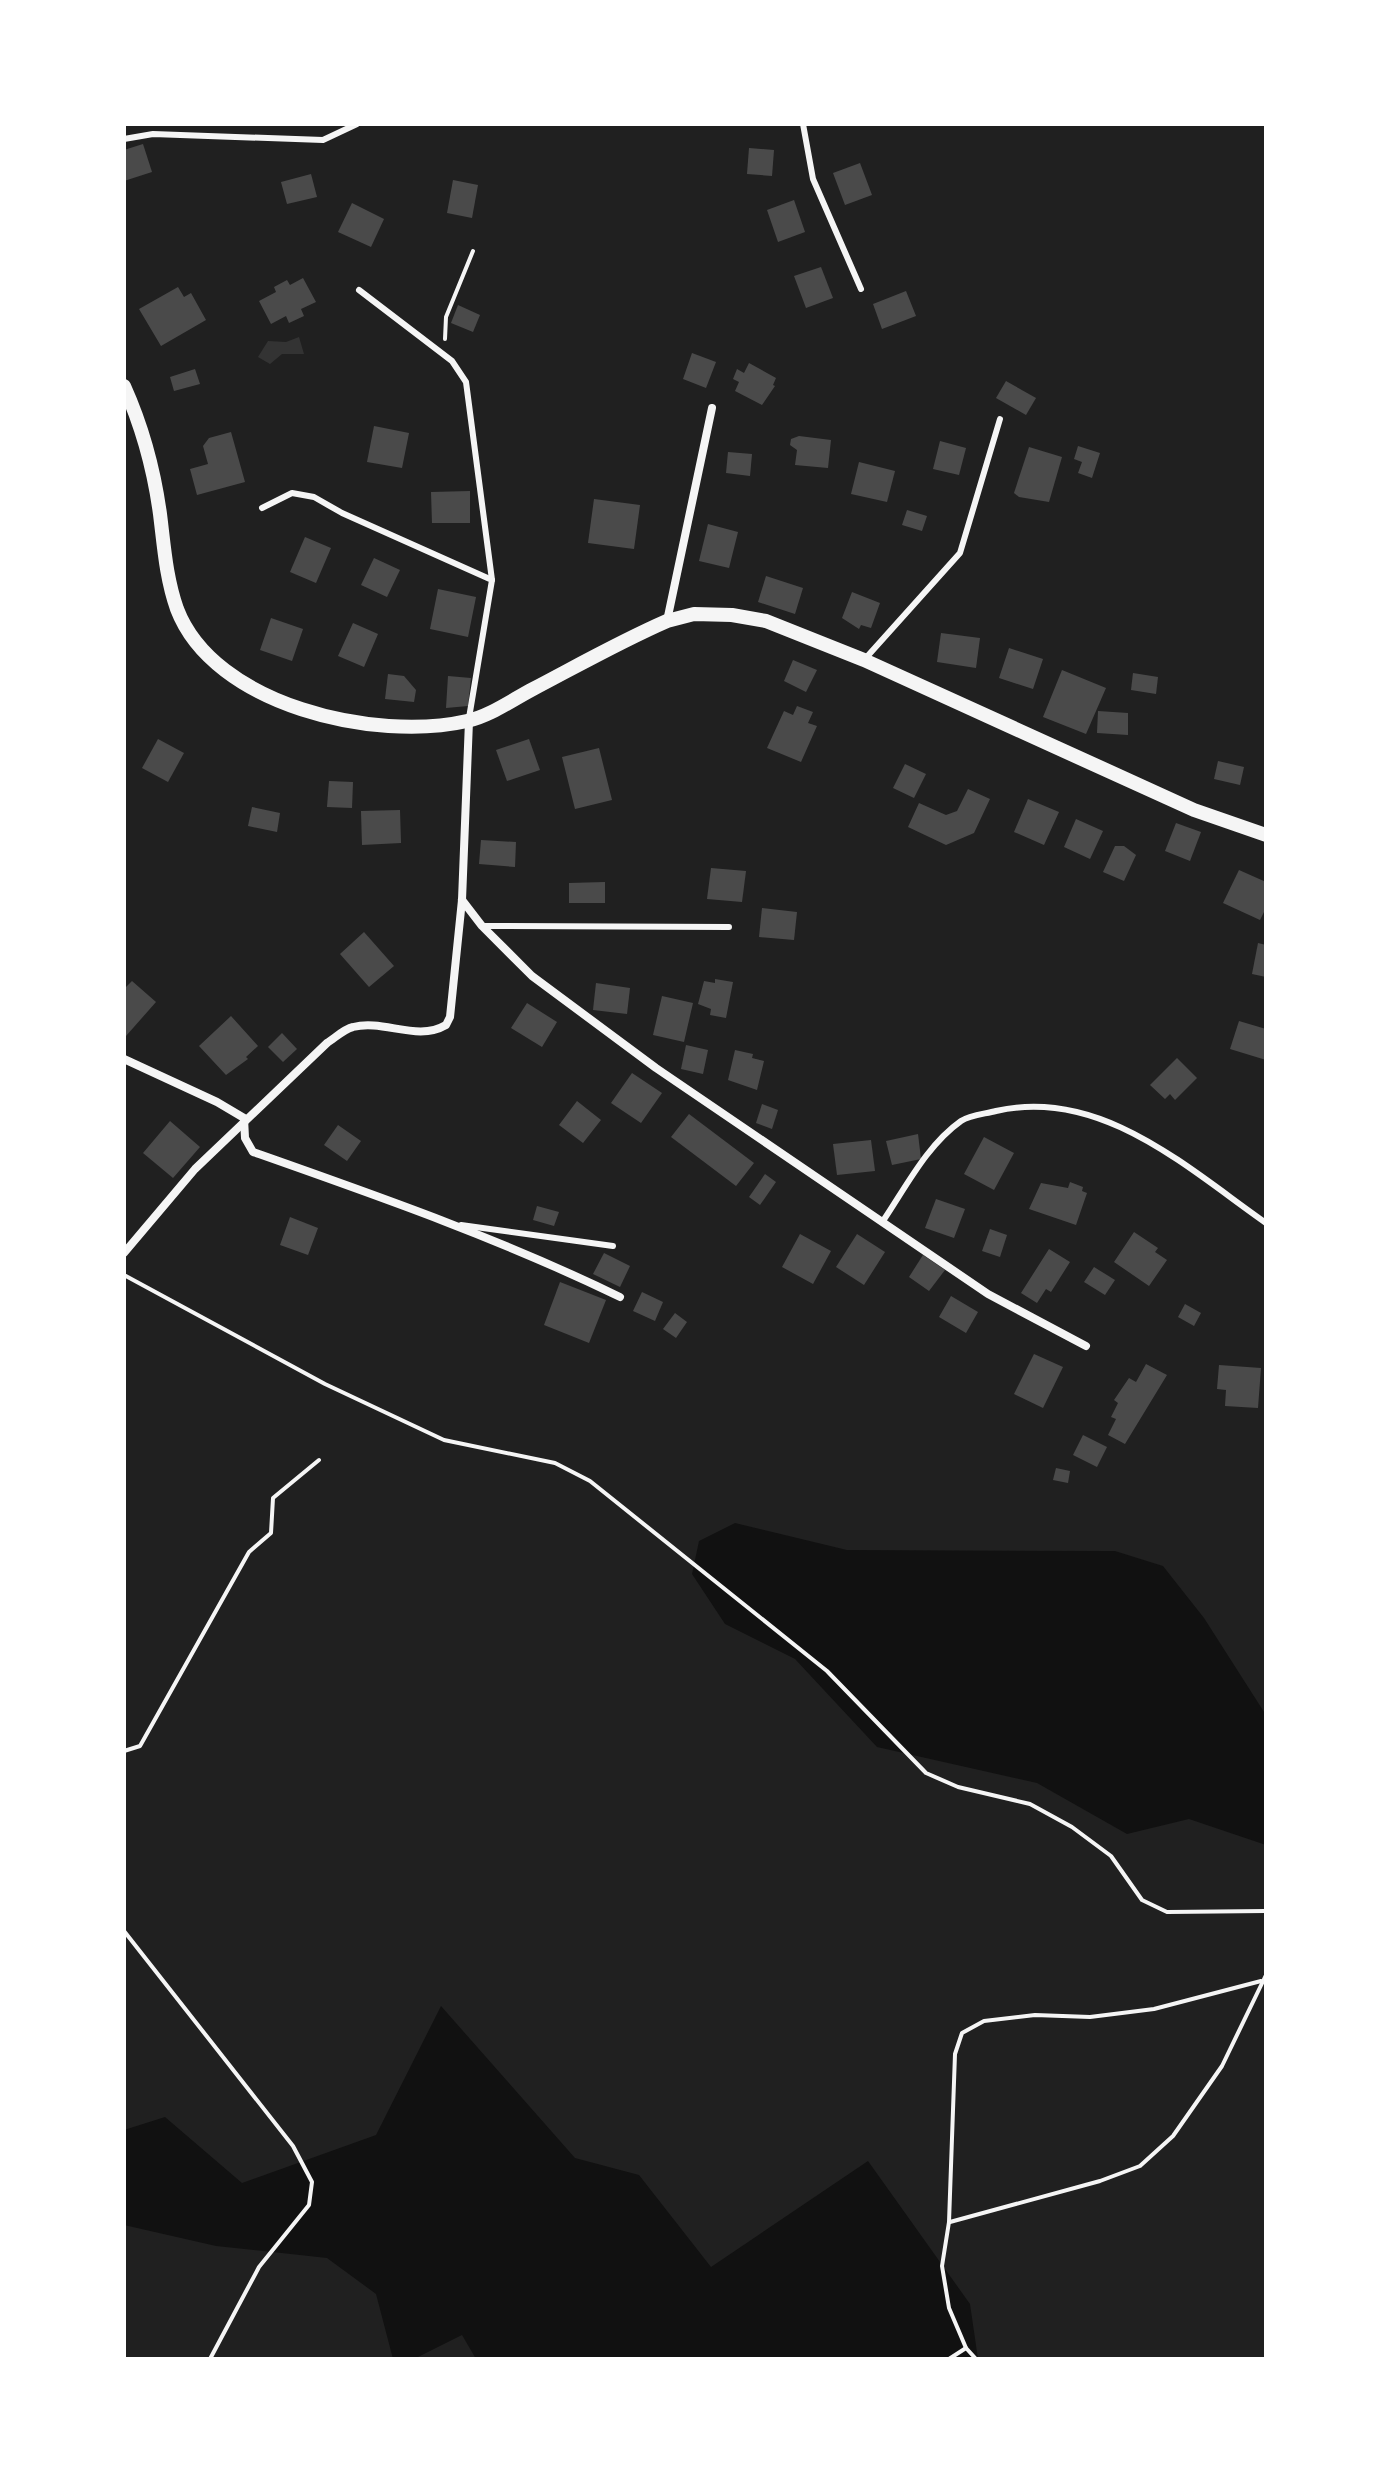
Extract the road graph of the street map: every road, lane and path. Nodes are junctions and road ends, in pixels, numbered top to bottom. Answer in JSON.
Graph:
{"nodes":[{"id":1,"x":357,"y":124,"type":"edge"},
{"id":2,"x":803,"y":124,"type":"edge"},
{"id":3,"x":124,"y":139,"type":"edge"},
{"id":4,"x":473,"y":251,"type":"dead end"},
{"id":5,"x":861,"y":289,"type":"dead end"},
{"id":6,"x":359,"y":290,"type":"dead end"},
{"id":7,"x":446,"y":341,"type":"dead end"},
{"id":8,"x":124,"y":386,"type":"edge"},
{"id":9,"x":712,"y":408,"type":"dead end"},
{"id":10,"x":1000,"y":419,"type":"dead end"},
{"id":11,"x":262,"y":508,"type":"dead end"},
{"id":12,"x":492,"y":580,"type":"junction"},
{"id":13,"x":667,"y":621,"type":"junction"},
{"id":14,"x":864,"y":660,"type":"junction"},
{"id":15,"x":469,"y":721,"type":"junction"},
{"id":16,"x":1266,"y":835,"type":"edge"},
{"id":17,"x":462,"y":900,"type":"junction"},
{"id":18,"x":482,"y":926,"type":"junction"},
{"id":19,"x":729,"y":927,"type":"dead end"},
{"id":20,"x":124,"y":1059,"type":"edge"},
{"id":21,"x":244,"y":1118,"type":"junction"},
{"id":22,"x":883,"y":1221,"type":"junction"},
{"id":23,"x":1266,"y":1223,"type":"edge"},
{"id":24,"x":461,"y":1225,"type":"junction"},
{"id":25,"x":613,"y":1246,"type":"dead end"},
{"id":26,"x":124,"y":1253,"type":"edge"},
{"id":27,"x":124,"y":1275,"type":"edge"},
{"id":28,"x":620,"y":1297,"type":"dead end"},
{"id":29,"x":1086,"y":1346,"type":"dead end"},
{"id":30,"x":319,"y":1460,"type":"dead end"},
{"id":31,"x":124,"y":1751,"type":"edge"},
{"id":32,"x":1266,"y":1911,"type":"edge"},
{"id":33,"x":124,"y":1931,"type":"edge"},
{"id":34,"x":1266,"y":1975,"type":"edge"},
{"id":35,"x":1261,"y":1981,"type":"junction"},
{"id":36,"x":949,"y":2222,"type":"junction"},
{"id":37,"x":966,"y":2348,"type":"junction"},
{"id":38,"x":210,"y":2359,"type":"edge"},
{"id":39,"x":949,"y":2359,"type":"edge"},
{"id":40,"x":976,"y":2359,"type":"edge"}],
"edges":[{"from":1,"to":3,"type":"lane"},
{"from":2,"to":5,"type":"lane"},
{"from":4,"to":7,"type":"path"},
{"from":6,"to":12,"type":"lane"},
{"from":8,"to":15,"type":"street"},
{"from":9,"to":13,"type":"street"},
{"from":10,"to":14,"type":"lane"},
{"from":11,"to":12,"type":"lane"},
{"from":12,"to":15,"type":"lane"},
{"from":13,"to":14,"type":"street"},
{"from":13,"to":15,"type":"street"},
{"from":14,"to":16,"type":"street"},
{"from":15,"to":17,"type":"street"},
{"from":17,"to":18,"type":"street"},
{"from":17,"to":21,"type":"street"},
{"from":18,"to":19,"type":"lane"},
{"from":18,"to":22,"type":"street"},
{"from":20,"to":21,"type":"street"},
{"from":21,"to":24,"type":"street"},
{"from":21,"to":26,"type":"street"},
{"from":22,"to":23,"type":"lane"},
{"from":22,"to":29,"type":"street"},
{"from":24,"to":25,"type":"lane"},
{"from":24,"to":28,"type":"street"},
{"from":27,"to":32,"type":"path"},
{"from":30,"to":31,"type":"path"},
{"from":33,"to":38,"type":"path"},
{"from":34,"to":35,"type":"path"},
{"from":35,"to":36,"type":"path"},
{"from":35,"to":36,"type":"path"},
{"from":36,"to":37,"type":"path"},
{"from":37,"to":39,"type":"path"},
{"from":37,"to":40,"type":"path"}]}
